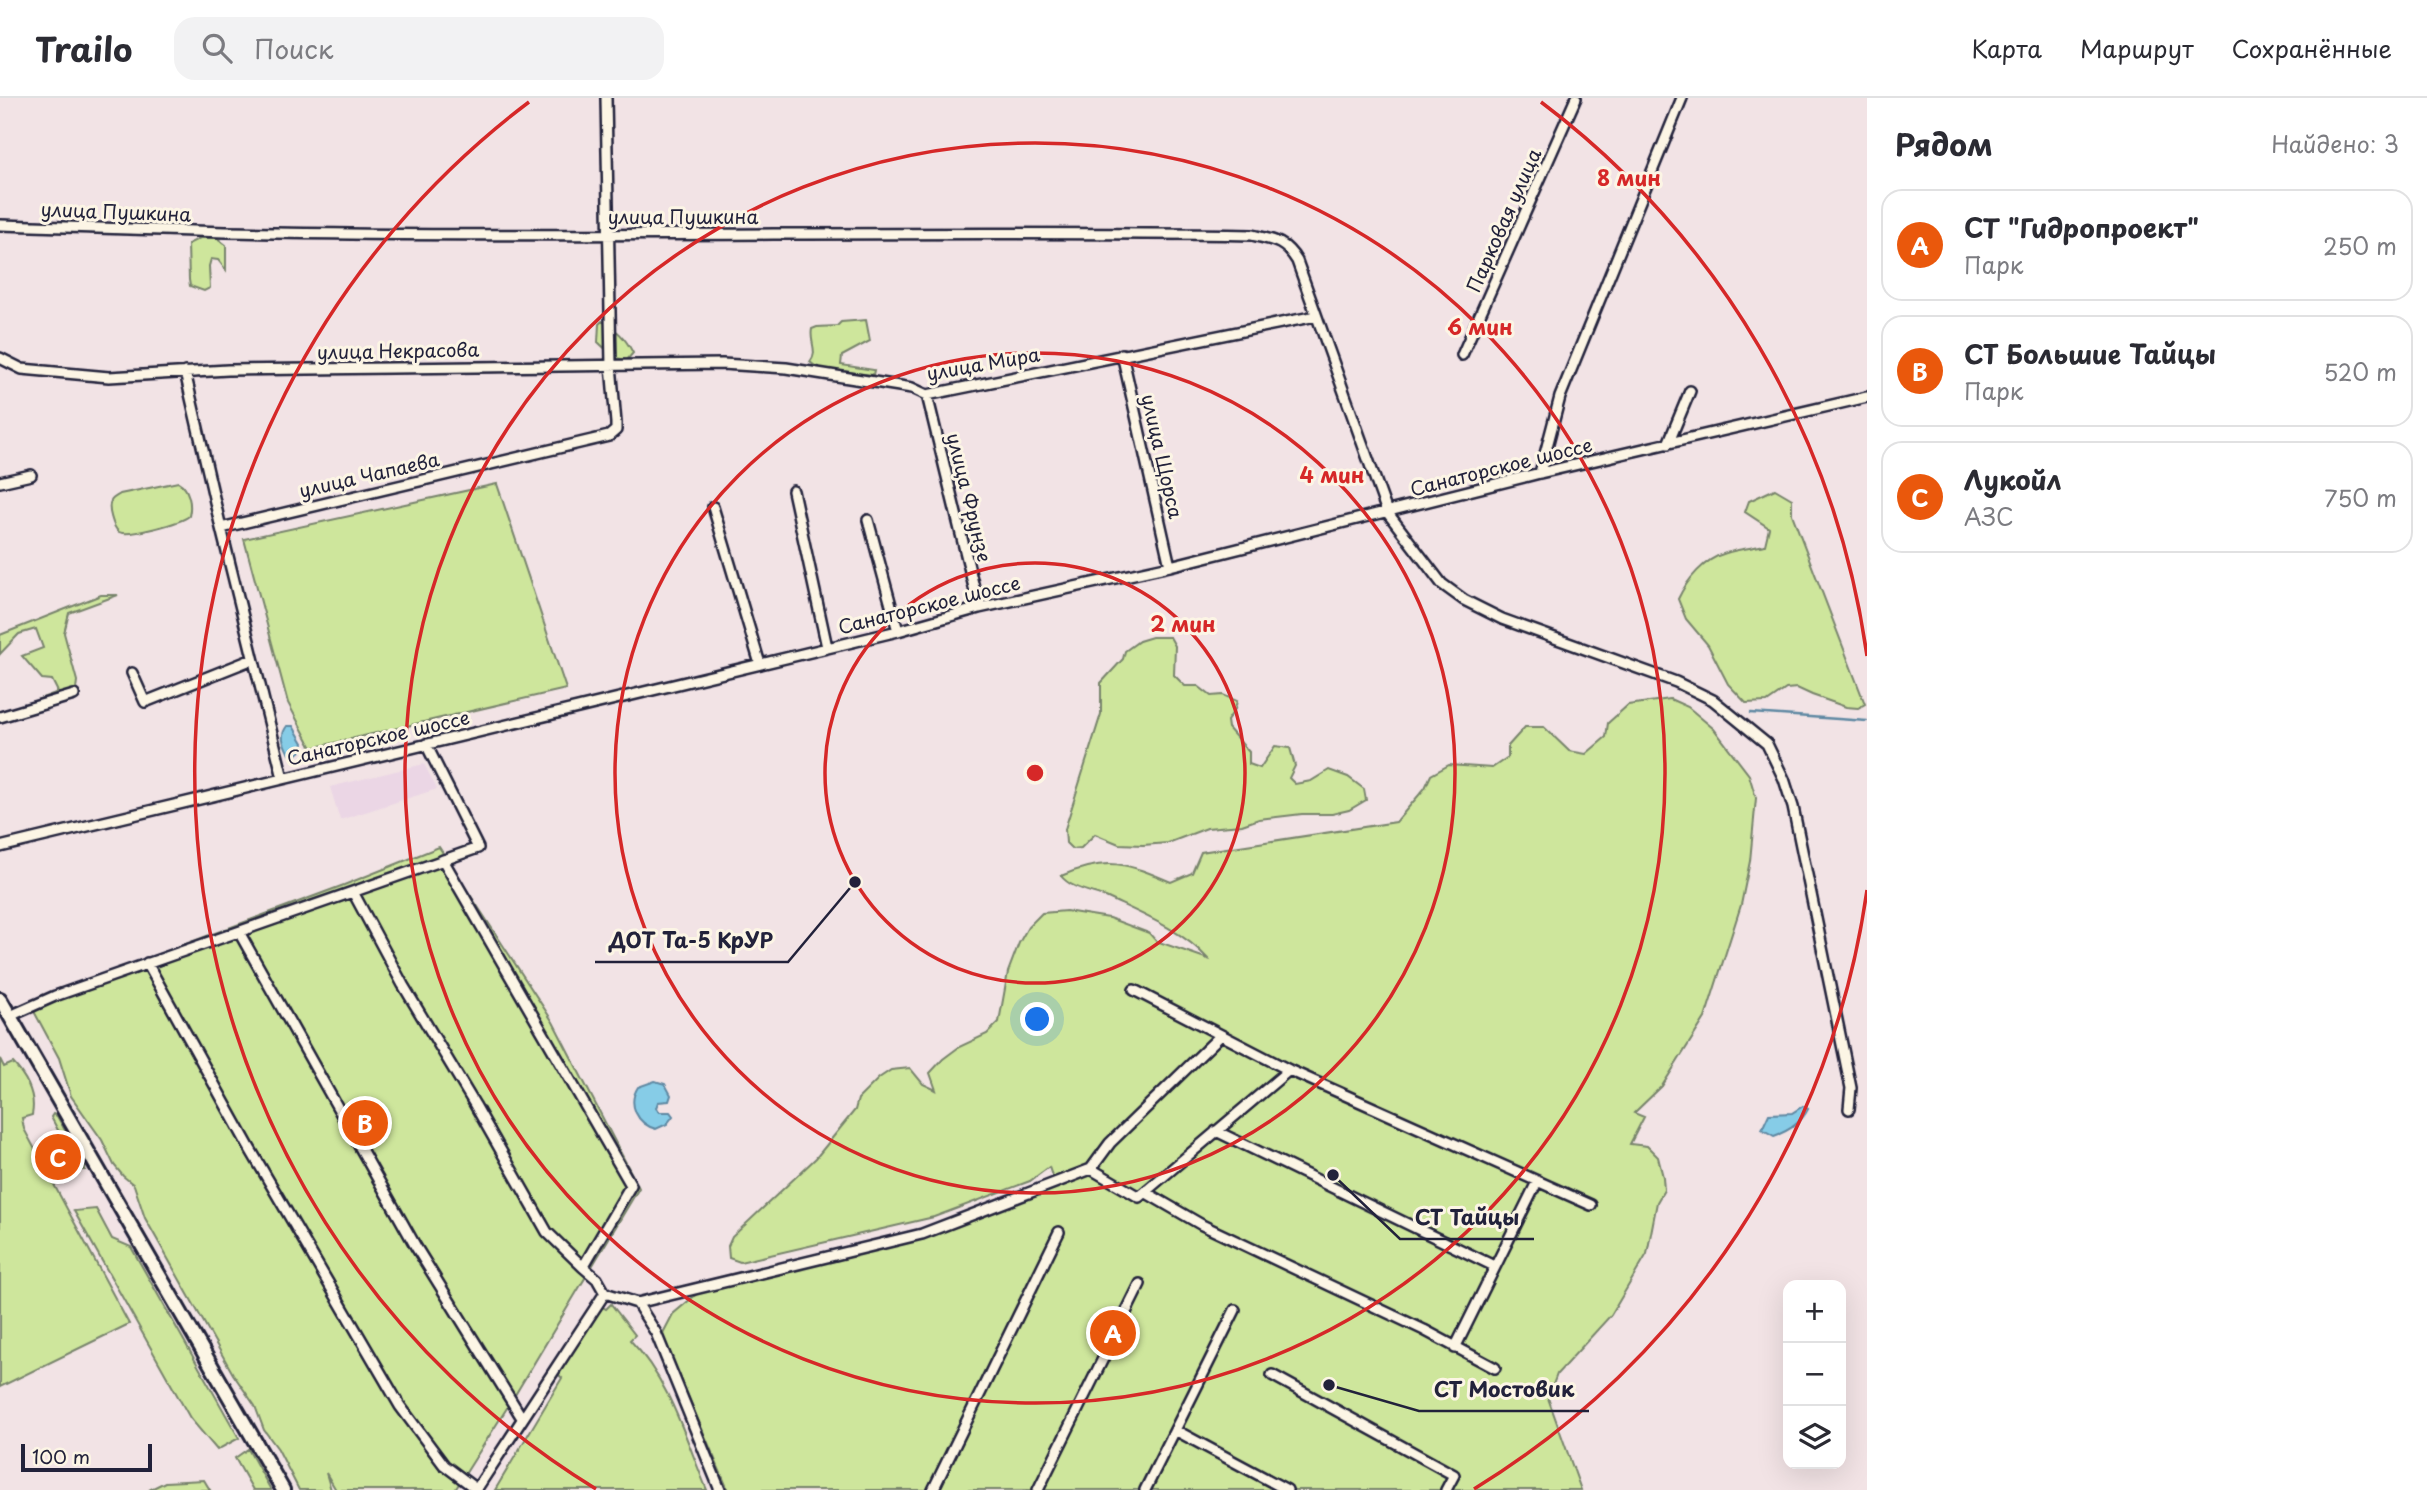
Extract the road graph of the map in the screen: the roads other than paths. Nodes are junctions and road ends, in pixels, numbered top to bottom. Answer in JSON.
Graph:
{"nodes":[{"id":1,"x":606,"y":98,"type":"edge"},
{"id":2,"x":1576,"y":98,"type":"edge"},
{"id":3,"x":1682,"y":98,"type":"edge"},
{"id":4,"x":0,"y":225,"type":"edge"},
{"id":5,"x":609,"y":234,"type":"junction"},
{"id":6,"x":1317,"y":316,"type":"junction"},
{"id":7,"x":1122,"y":354,"type":"junction"},
{"id":8,"x":1462,"y":355,"type":"dead end"},
{"id":9,"x":0,"y":358,"type":"edge"},
{"id":10,"x":611,"y":365,"type":"junction"},
{"id":11,"x":186,"y":372,"type":"junction"},
{"id":12,"x":1690,"y":391,"type":"dead end"},
{"id":13,"x":927,"y":395,"type":"junction"},
{"id":14,"x":1867,"y":397,"type":"edge"},
{"id":15,"x":1668,"y":444,"type":"junction"},
{"id":16,"x":1540,"y":473,"type":"junction"},
{"id":17,"x":31,"y":475,"type":"dead end"},
{"id":18,"x":0,"y":482,"type":"edge"},
{"id":19,"x":793,"y":491,"type":"dead end"},
{"id":20,"x":713,"y":507,"type":"dead end"},
{"id":21,"x":1387,"y":512,"type":"junction"},
{"id":22,"x":868,"y":520,"type":"dead end"},
{"id":23,"x":221,"y":527,"type":"junction"},
{"id":24,"x":1170,"y":566,"type":"junction"},
{"id":25,"x":979,"y":608,"type":"junction"},
{"id":26,"x":898,"y":631,"type":"junction"},
{"id":27,"x":827,"y":647,"type":"junction"},
{"id":28,"x":253,"y":659,"type":"junction"},
{"id":29,"x":760,"y":664,"type":"junction"},
{"id":30,"x":132,"y":673,"type":"dead end"},
{"id":31,"x":74,"y":695,"type":"dead end"},
{"id":32,"x":0,"y":717,"type":"edge"},
{"id":33,"x":426,"y":744,"type":"junction"},
{"id":34,"x":283,"y":778,"type":"junction"},
{"id":35,"x":0,"y":847,"type":"edge"},
{"id":36,"x":443,"y":860,"type":"junction"},
{"id":37,"x":353,"y":892,"type":"junction"},
{"id":38,"x":239,"y":932,"type":"junction"},
{"id":39,"x":147,"y":963,"type":"junction"},
{"id":40,"x":1134,"y":990,"type":"dead end"},
{"id":41,"x":0,"y":999,"type":"edge"},
{"id":42,"x":10,"y":1016,"type":"junction"},
{"id":43,"x":1221,"y":1035,"type":"junction"},
{"id":44,"x":1289,"y":1070,"type":"junction"},
{"id":45,"x":1849,"y":1109,"type":"dead end"},
{"id":46,"x":1216,"y":1132,"type":"junction"},
{"id":47,"x":1091,"y":1169,"type":"junction"},
{"id":48,"x":1537,"y":1182,"type":"junction"},
{"id":49,"x":1145,"y":1192,"type":"junction"},
{"id":50,"x":1591,"y":1205,"type":"dead end"},
{"id":51,"x":1059,"y":1233,"type":"dead end"},
{"id":52,"x":1494,"y":1266,"type":"junction"},
{"id":53,"x":583,"y":1268,"type":"junction"},
{"id":54,"x":1140,"y":1284,"type":"dead end"},
{"id":55,"x":605,"y":1293,"type":"junction"},
{"id":56,"x":637,"y":1303,"type":"junction"},
{"id":57,"x":1235,"y":1310,"type":"dead end"},
{"id":58,"x":1455,"y":1348,"type":"junction"},
{"id":59,"x":1496,"y":1368,"type":"dead end"},
{"id":60,"x":1272,"y":1375,"type":"dead end"},
{"id":61,"x":522,"y":1418,"type":"junction"},
{"id":62,"x":1175,"y":1430,"type":"junction"},
{"id":63,"x":283,"y":1490,"type":"edge"},
{"id":64,"x":476,"y":1490,"type":"edge"},
{"id":65,"x":720,"y":1490,"type":"edge"},
{"id":66,"x":933,"y":1490,"type":"edge"},
{"id":67,"x":1038,"y":1490,"type":"edge"},
{"id":68,"x":1145,"y":1490,"type":"edge"},
{"id":69,"x":1287,"y":1490,"type":"edge"},
{"id":70,"x":1446,"y":1490,"type":"edge"}],
"edges":[{"from":1,"to":5,"type":"street","name":"улица Чапаева"},
{"from":2,"to":8,"type":"street","name":"Парковая улица"},
{"from":3,"to":16,"type":"street"},
{"from":4,"to":5,"type":"street","name":"улица Пушкина"},
{"from":5,"to":6,"type":"street","name":"улица Пушкина"},
{"from":5,"to":10,"type":"street","name":"улица Чапаева"},
{"from":6,"to":7,"type":"street","name":"улица Мира"},
{"from":6,"to":21,"type":"street","name":"улица Пушкина"},
{"from":7,"to":13,"type":"street","name":"улица Мира"},
{"from":7,"to":24,"type":"street","name":"улица Щорса"},
{"from":9,"to":11,"type":"street","name":"улица Некрасова"},
{"from":10,"to":11,"type":"street","name":"улица Некрасова"},
{"from":10,"to":13,"type":"street","name":"улица Мира"},
{"from":10,"to":23,"type":"street","name":"улица Чапаева"},
{"from":11,"to":23,"type":"street"},
{"from":12,"to":15,"type":"street"},
{"from":13,"to":25,"type":"street","name":"улица Фрунзе"},
{"from":14,"to":15,"type":"street","name":"Санаторское шоссе"},
{"from":15,"to":16,"type":"street","name":"Санаторское шоссе"},
{"from":16,"to":21,"type":"street","name":"Санаторское шоссе"},
{"from":17,"to":18,"type":"street"},
{"from":19,"to":27,"type":"street"},
{"from":20,"to":29,"type":"street"},
{"from":21,"to":24,"type":"street","name":"Санаторское шоссе"},
{"from":21,"to":45,"type":"street","name":"улица Пушкина"},
{"from":22,"to":26,"type":"street"},
{"from":23,"to":28,"type":"street"},
{"from":24,"to":25,"type":"street","name":"Санаторское шоссе"},
{"from":25,"to":26,"type":"street","name":"Санаторское шоссе"},
{"from":26,"to":27,"type":"street","name":"Санаторское шоссе"},
{"from":27,"to":29,"type":"street","name":"Санаторское шоссе"},
{"from":28,"to":30,"type":"street"},
{"from":28,"to":34,"type":"street"},
{"from":29,"to":33,"type":"street","name":"Санаторское шоссе"},
{"from":31,"to":32,"type":"street"},
{"from":33,"to":34,"type":"street","name":"Санаторское шоссе"},
{"from":33,"to":36,"type":"street"},
{"from":34,"to":35,"type":"street","name":"Санаторское шоссе"},
{"from":36,"to":37,"type":"street"},
{"from":36,"to":53,"type":"street"},
{"from":37,"to":38,"type":"street"},
{"from":37,"to":53,"type":"street"},
{"from":38,"to":39,"type":"street"},
{"from":38,"to":61,"type":"street"},
{"from":39,"to":42,"type":"street"},
{"from":39,"to":64,"type":"street"},
{"from":40,"to":43,"type":"street"},
{"from":41,"to":42,"type":"main road"},
{"from":42,"to":63,"type":"main road"},
{"from":43,"to":44,"type":"street"},
{"from":43,"to":47,"type":"street"},
{"from":44,"to":46,"type":"street"},
{"from":44,"to":48,"type":"street"},
{"from":46,"to":49,"type":"street"},
{"from":46,"to":52,"type":"street"},
{"from":47,"to":49,"type":"street"},
{"from":47,"to":56,"type":"street"},
{"from":48,"to":50,"type":"street"},
{"from":48,"to":52,"type":"street"},
{"from":49,"to":58,"type":"street"},
{"from":51,"to":66,"type":"street"},
{"from":52,"to":58,"type":"street"},
{"from":53,"to":55,"type":"street"},
{"from":54,"to":67,"type":"street"},
{"from":55,"to":56,"type":"street"},
{"from":55,"to":61,"type":"street"},
{"from":56,"to":65,"type":"street"},
{"from":57,"to":62,"type":"street"},
{"from":58,"to":59,"type":"street"},
{"from":60,"to":70,"type":"street"},
{"from":61,"to":64,"type":"street"},
{"from":62,"to":68,"type":"street"},
{"from":62,"to":69,"type":"street"}]}
